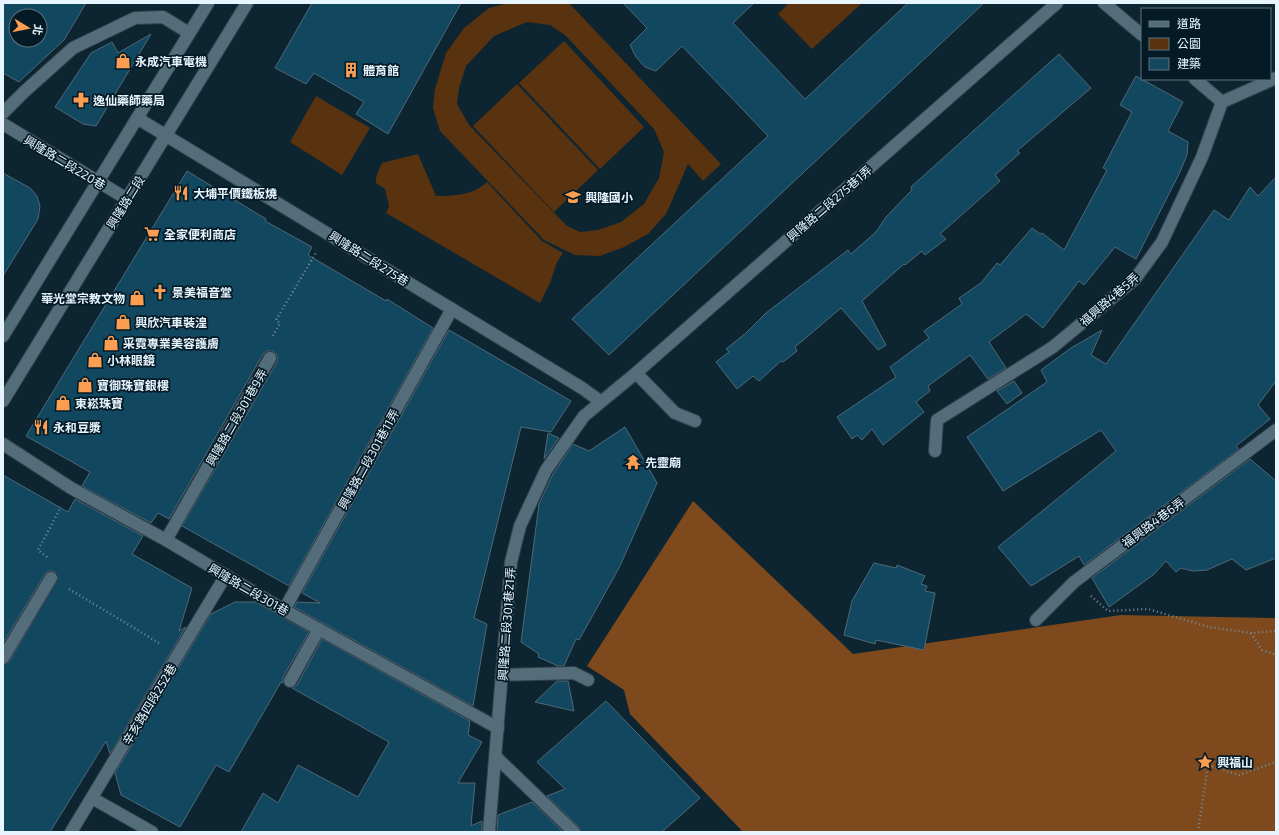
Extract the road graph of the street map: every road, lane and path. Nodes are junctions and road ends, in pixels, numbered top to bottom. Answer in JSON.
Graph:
{"nodes":[{"id":1,"x":208,"y":3,"type":"edge"},
{"id":2,"x":247,"y":3,"type":"edge"},
{"id":3,"x":1057,"y":3,"type":"edge"},
{"id":4,"x":1104,"y":3,"type":"edge"},
{"id":5,"x":189,"y":33,"type":"junction"},
{"id":6,"x":1141,"y":34,"type":"edge"},
{"id":7,"x":1276,"y":78,"type":"edge"},
{"id":8,"x":1196,"y":80,"type":"edge"},
{"id":9,"x":1222,"y":102,"type":"junction"},
{"id":10,"x":3,"y":113,"type":"edge"},
{"id":11,"x":137,"y":118,"type":"junction"},
{"id":12,"x":3,"y":124,"type":"edge"},
{"id":13,"x":166,"y":136,"type":"junction"},
{"id":14,"x":98,"y":181,"type":"junction"},
{"id":15,"x":127,"y":199,"type":"junction"},
{"id":16,"x":328,"y":233,"type":"junction"},
{"id":17,"x":452,"y":309,"type":"junction"},
{"id":18,"x":3,"y":336,"type":"edge"},
{"id":19,"x":270,"y":358,"type":"joint"},
{"id":20,"x":636,"y":373,"type":"junction"},
{"id":21,"x":3,"y":401,"type":"edge"},
{"id":22,"x":600,"y":401,"type":"junction"},
{"id":23,"x":695,"y":421,"type":"dead end"},
{"id":24,"x":1276,"y":430,"type":"edge"},
{"id":25,"x":3,"y":444,"type":"edge"},
{"id":26,"x":935,"y":451,"type":"dead end"},
{"id":27,"x":71,"y":488,"type":"junction"},
{"id":28,"x":166,"y":540,"type":"junction"},
{"id":29,"x":226,"y":575,"type":"junction"},
{"id":30,"x":51,"y":578,"type":"junction"},
{"id":31,"x":1074,"y":582,"type":"junction"},
{"id":32,"x":284,"y":610,"type":"junction"},
{"id":33,"x":1036,"y":620,"type":"dead end"},
{"id":34,"x":319,"y":629,"type":"junction"},
{"id":35,"x":1276,"y":631,"type":"edge"},
{"id":36,"x":1251,"y":633,"type":"junction"},
{"id":37,"x":178,"y":655,"type":"junction"},
{"id":38,"x":1276,"y":655,"type":"edge"},
{"id":39,"x":3,"y":658,"type":"edge"},
{"id":40,"x":503,"y":675,"type":"junction"},
{"id":41,"x":588,"y":680,"type":"dead end"},
{"id":42,"x":290,"y":681,"type":"dead end"},
{"id":43,"x":498,"y":728,"type":"junction"},
{"id":44,"x":496,"y":757,"type":"junction"},
{"id":45,"x":1276,"y":762,"type":"edge"},
{"id":46,"x":92,"y":798,"type":"junction"},
{"id":47,"x":71,"y":832,"type":"edge"},
{"id":48,"x":152,"y":832,"type":"edge"},
{"id":49,"x":489,"y":832,"type":"edge"},
{"id":50,"x":574,"y":832,"type":"edge"},
{"id":51,"x":1198,"y":832,"type":"edge"}],
"edges":[{"from":1,"to":5,"type":"street"},
{"from":2,"to":13,"type":"street","name":"興隆路二段"},
{"from":3,"to":20,"type":"street","name":"興隆路二段275巷1弄"},
{"from":4,"to":6,"type":"street"},
{"from":5,"to":10,"type":"street"},
{"from":5,"to":11,"type":"street"},
{"from":7,"to":9,"type":"street"},
{"from":8,"to":9,"type":"street"},
{"from":9,"to":26,"type":"street","name":"福興路4巷5弄"},
{"from":11,"to":13,"type":"street","name":"興隆路二段275巷"},
{"from":11,"to":14,"type":"street"},
{"from":12,"to":14,"type":"street","name":"興隆路二段220巷"},
{"from":13,"to":15,"type":"street","name":"興隆路二段"},
{"from":13,"to":16,"type":"street","name":"興隆路二段275巷"},
{"from":14,"to":15,"type":"street","name":"興隆路二段220巷"},
{"from":14,"to":18,"type":"street"},
{"from":15,"to":21,"type":"street","name":"興隆路二段"},
{"from":16,"to":17,"type":"street","name":"興隆路二段275巷"},
{"from":16,"to":19,"type":"path","name":"興隆路二段301巷9弄"},
{"from":17,"to":22,"type":"street","name":"興隆路二段275巷"},
{"from":17,"to":32,"type":"street","name":"興隆路二段301巷11弄"},
{"from":19,"to":28,"type":"street","name":"興隆路二段301巷9弄"},
{"from":20,"to":22,"type":"street","name":"興隆路二段275巷1弄"},
{"from":20,"to":23,"type":"street"},
{"from":22,"to":40,"type":"street","name":"興隆路二段301巷21弄"},
{"from":24,"to":31,"type":"street","name":"福興路4巷6弄"},
{"from":25,"to":27,"type":"street","name":"興隆路二段301巷"},
{"from":27,"to":28,"type":"street","name":"興隆路二段301巷"},
{"from":27,"to":30,"type":"path"},
{"from":28,"to":29,"type":"street","name":"興隆路二段301巷"},
{"from":29,"to":32,"type":"street","name":"興隆路二段301巷"},
{"from":29,"to":37,"type":"street","name":"辛亥路四段252巷"},
{"from":30,"to":37,"type":"path"},
{"from":30,"to":39,"type":"street"},
{"from":31,"to":33,"type":"street","name":"福興路4巷6弄"},
{"from":31,"to":36,"type":"path"},
{"from":32,"to":34,"type":"street","name":"興隆路二段301巷"},
{"from":34,"to":42,"type":"street"},
{"from":34,"to":43,"type":"street","name":"興隆路二段301巷"},
{"from":35,"to":36,"type":"path"},
{"from":36,"to":38,"type":"path"},
{"from":37,"to":46,"type":"street","name":"辛亥路四段252巷"},
{"from":40,"to":41,"type":"street"},
{"from":40,"to":43,"type":"street","name":"興隆路二段301巷21弄"},
{"from":43,"to":44,"type":"street","name":"興隆路二段301巷21弄"},
{"from":44,"to":49,"type":"street","name":"興隆路二段301巷21弄"},
{"from":44,"to":50,"type":"street"},
{"from":45,"to":51,"type":"path"},
{"from":46,"to":47,"type":"street","name":"辛亥路四段252巷"},
{"from":46,"to":48,"type":"street"}]}
